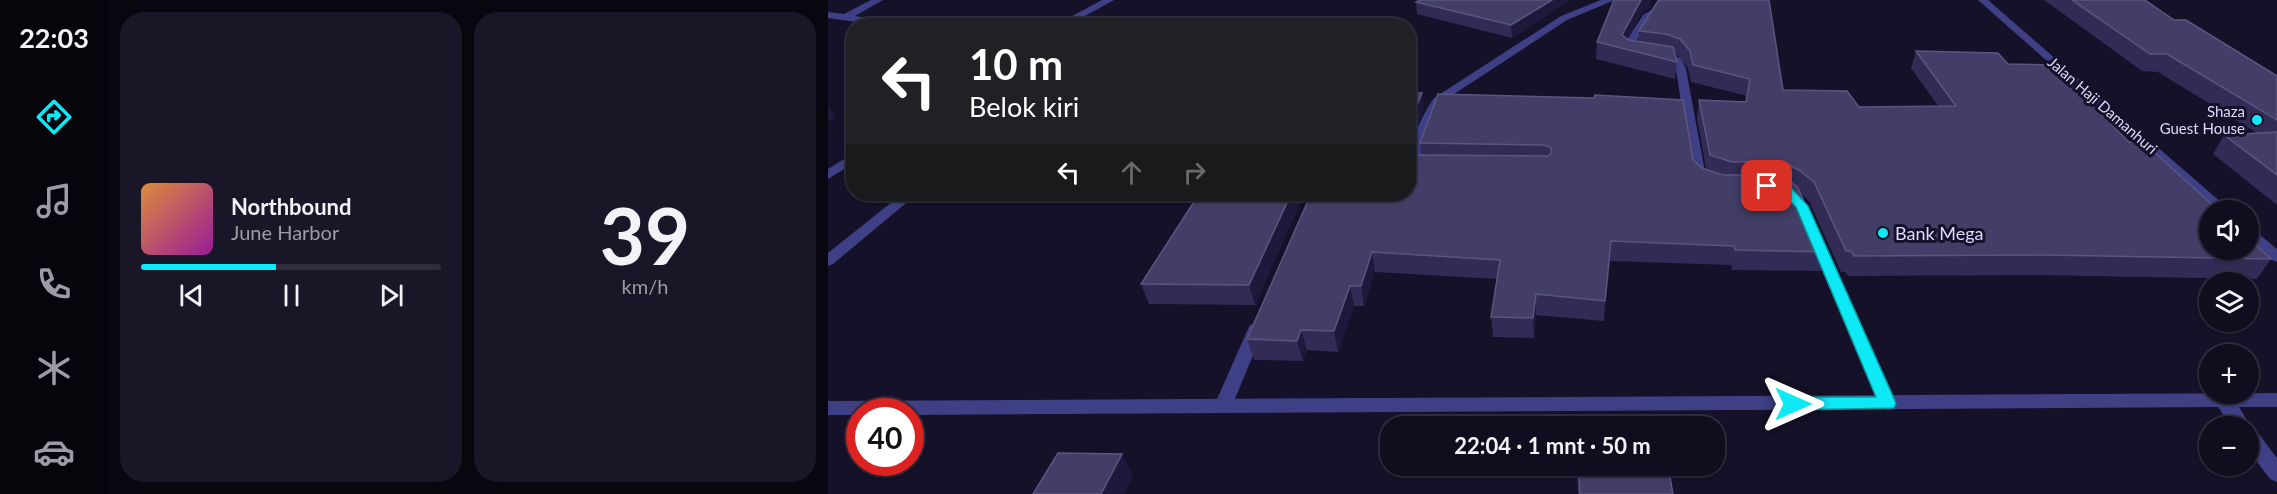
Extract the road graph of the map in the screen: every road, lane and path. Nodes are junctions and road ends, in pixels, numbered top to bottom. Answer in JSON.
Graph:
{"nodes":[{"id":1,"x":878,"y":0,"type":"edge"},
{"id":2,"x":1109,"y":0,"type":"edge"},
{"id":3,"x":1610,"y":0,"type":"edge"},
{"id":4,"x":1983,"y":0,"type":"edge"},
{"id":5,"x":1648,"y":2,"type":"dead end"},
{"id":6,"x":1666,"y":4,"type":"junction"},
{"id":7,"x":1682,"y":4,"type":"edge"},
{"id":8,"x":828,"y":15,"type":"edge"},
{"id":9,"x":846,"y":17,"type":"junction"},
{"id":10,"x":853,"y":18,"type":"edge"},
{"id":11,"x":1074,"y":18,"type":"edge"},
{"id":12,"x":1416,"y":160,"type":"edge"},
{"id":13,"x":846,"y":163,"type":"edge"},
{"id":14,"x":828,"y":175,"type":"edge"},
{"id":15,"x":1717,"y":187,"type":"edge"},
{"id":16,"x":2212,"y":200,"type":"edge"},
{"id":17,"x":901,"y":201,"type":"edge"},
{"id":18,"x":1812,"y":227,"type":"edge"},
{"id":19,"x":2259,"y":241,"type":"edge"},
{"id":20,"x":2277,"y":257,"type":"edge"},
{"id":21,"x":828,"y":261,"type":"edge"},
{"id":22,"x":1264,"y":310,"type":"edge"},
{"id":23,"x":2259,"y":400,"type":"edge"},
{"id":24,"x":2277,"y":400,"type":"edge"},
{"id":25,"x":2199,"y":401,"type":"edge"},
{"id":26,"x":1888,"y":403,"type":"junction"},
{"id":27,"x":1223,"y":406,"type":"junction"},
{"id":28,"x":828,"y":408,"type":"edge"},
{"id":29,"x":2259,"y":449,"type":"edge"},
{"id":30,"x":2277,"y":473,"type":"edge"}],
"edges":[{"from":1,"to":9,"type":"street"},
{"from":2,"to":11,"type":"street"},
{"from":3,"to":12,"type":"street"},
{"from":4,"to":16,"type":"street","name":"Jalan Haji Damanhuri"},
{"from":5,"to":6,"type":"street"},
{"from":6,"to":7,"type":"street"},
{"from":6,"to":15,"type":"street"},
{"from":8,"to":9,"type":"street"},
{"from":9,"to":10,"type":"street"},
{"from":13,"to":14,"type":"street"},
{"from":17,"to":21,"type":"street"},
{"from":18,"to":26,"type":"street"},
{"from":19,"to":20,"type":"street"},
{"from":22,"to":27,"type":"street"},
{"from":23,"to":24,"type":"street"},
{"from":25,"to":26,"type":"street"},
{"from":26,"to":27,"type":"street"},
{"from":27,"to":28,"type":"street"},
{"from":29,"to":30,"type":"street"}]}
